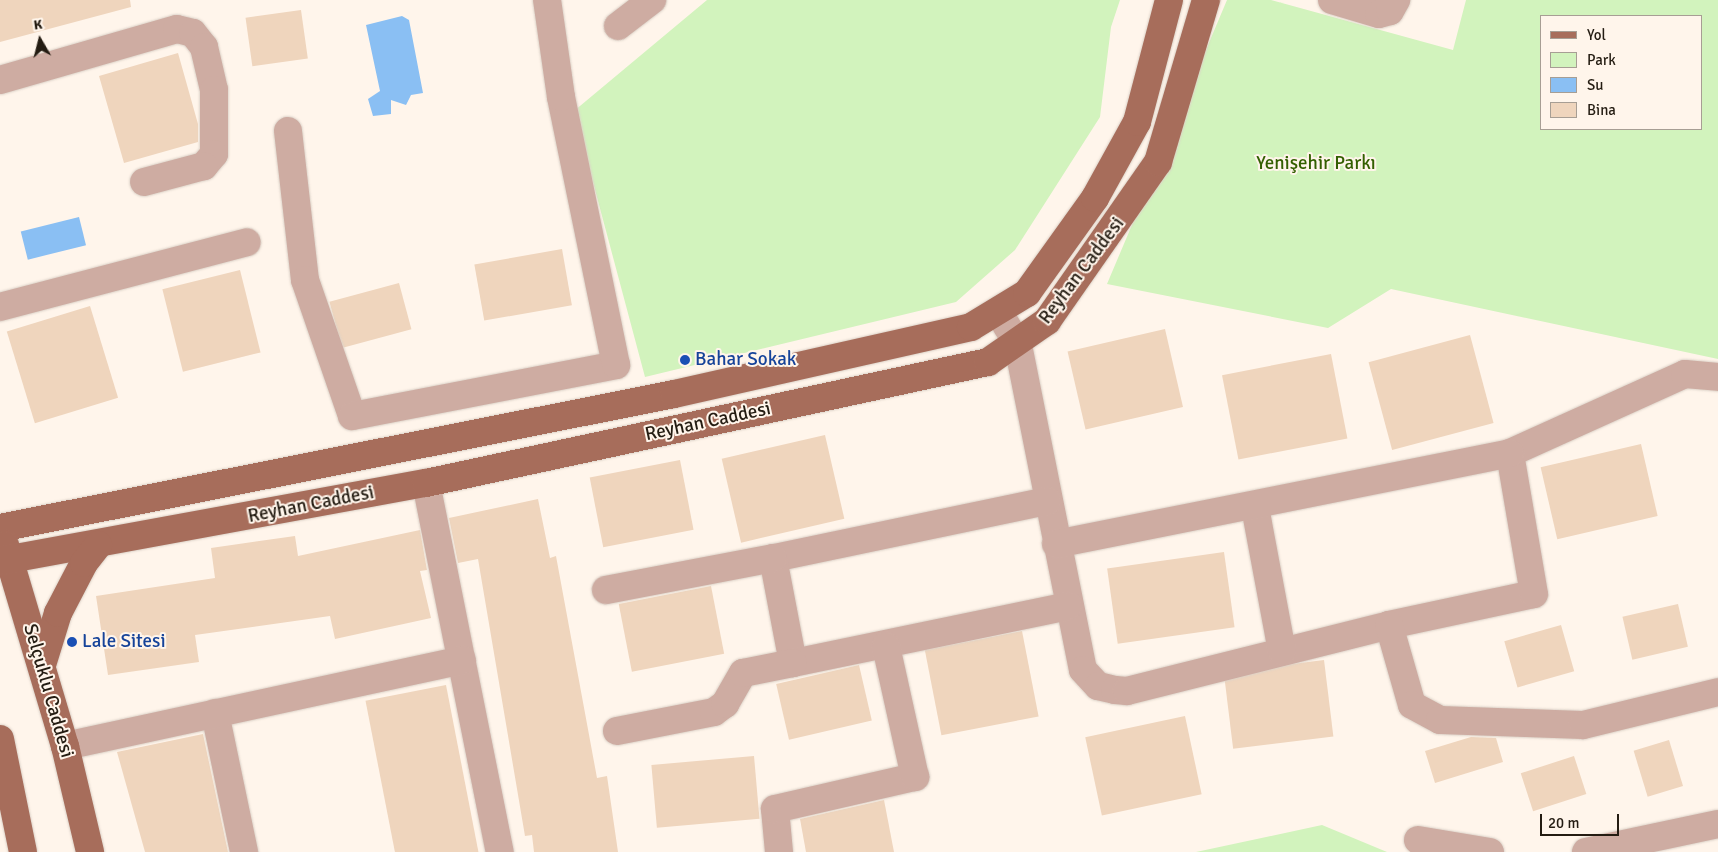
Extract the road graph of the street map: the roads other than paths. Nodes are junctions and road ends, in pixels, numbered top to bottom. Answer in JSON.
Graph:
{"nodes":[{"id":1,"x":548,"y":0,"type":"edge"},
{"id":2,"x":652,"y":0,"type":"edge"},
{"id":3,"x":1169,"y":0,"type":"edge"},
{"id":4,"x":1206,"y":0,"type":"edge"},
{"id":5,"x":1332,"y":0,"type":"edge"},
{"id":6,"x":1396,"y":0,"type":"edge"},
{"id":7,"x":618,"y":26,"type":"dead end"},
{"id":8,"x":0,"y":80,"type":"edge"},
{"id":9,"x":288,"y":131,"type":"dead end"},
{"id":10,"x":144,"y":182,"type":"dead end"},
{"id":11,"x":247,"y":242,"type":"dead end"},
{"id":12,"x":0,"y":307,"type":"edge"},
{"id":13,"x":999,"y":313,"type":"junction"},
{"id":14,"x":1018,"y":345,"type":"junction"},
{"id":15,"x":1718,"y":377,"type":"edge"},
{"id":16,"x":469,"y":397,"type":"junction"},
{"id":17,"x":478,"y":435,"type":"junction"},
{"id":18,"x":1510,"y":454,"type":"junction"},
{"id":19,"x":426,"y":483,"type":"junction"},
{"id":20,"x":1047,"y":501,"type":"junction"},
{"id":21,"x":1255,"y":507,"type":"junction"},
{"id":22,"x":0,"y":528,"type":"edge"},
{"id":23,"x":0,"y":532,"type":"edge"},
{"id":24,"x":1056,"y":544,"type":"junction"},
{"id":25,"x":98,"y":545,"type":"junction"},
{"id":26,"x":773,"y":558,"type":"junction"},
{"id":27,"x":6,"y":562,"type":"edge"},
{"id":28,"x":606,"y":590,"type":"dead end"},
{"id":29,"x":1068,"y":606,"type":"junction"},
{"id":30,"x":1389,"y":625,"type":"junction"},
{"id":31,"x":886,"y":646,"type":"junction"},
{"id":32,"x":1282,"y":651,"type":"junction"},
{"id":33,"x":462,"y":660,"type":"junction"},
{"id":34,"x":794,"y":663,"type":"junction"},
{"id":35,"x":42,"y":665,"type":"junction"},
{"id":36,"x":1718,"y":692,"type":"edge"},
{"id":37,"x":215,"y":713,"type":"junction"},
{"id":38,"x":617,"y":731,"type":"dead end"},
{"id":39,"x":0,"y":739,"type":"edge"},
{"id":40,"x":65,"y":746,"type":"junction"},
{"id":41,"x":1718,"y":824,"type":"edge"},
{"id":42,"x":1418,"y":840,"type":"dead end"},
{"id":43,"x":23,"y":852,"type":"edge"},
{"id":44,"x":90,"y":852,"type":"edge"},
{"id":45,"x":244,"y":852,"type":"edge"},
{"id":46,"x":500,"y":852,"type":"edge"},
{"id":47,"x":779,"y":852,"type":"edge"},
{"id":48,"x":1490,"y":852,"type":"edge"},
{"id":49,"x":1586,"y":852,"type":"edge"}],
"edges":[{"from":1,"to":16,"type":"lane"},
{"from":2,"to":7,"type":"lane"},
{"from":3,"to":13,"type":"main road","name":"Reyhan Caddesi"},
{"from":4,"to":14,"type":"main road","name":"Reyhan Caddesi"},
{"from":5,"to":6,"type":"lane"},
{"from":8,"to":10,"type":"lane"},
{"from":9,"to":16,"type":"lane"},
{"from":11,"to":12,"type":"lane"},
{"from":13,"to":14,"type":"lane"},
{"from":13,"to":17,"type":"main road","name":"Reyhan Caddesi"},
{"from":14,"to":19,"type":"main road","name":"Reyhan Caddesi"},
{"from":14,"to":20,"type":"lane"},
{"from":15,"to":18,"type":"lane"},
{"from":16,"to":17,"type":"lane"},
{"from":17,"to":22,"type":"main road","name":"Reyhan Caddesi"},
{"from":18,"to":21,"type":"lane"},
{"from":18,"to":30,"type":"lane"},
{"from":19,"to":25,"type":"main road","name":"Reyhan Caddesi"},
{"from":19,"to":33,"type":"lane"},
{"from":20,"to":24,"type":"lane"},
{"from":20,"to":26,"type":"lane"},
{"from":21,"to":24,"type":"lane"},
{"from":21,"to":32,"type":"lane"},
{"from":23,"to":27,"type":"main road","name":"Selçuklu Caddesi"},
{"from":24,"to":29,"type":"lane"},
{"from":25,"to":27,"type":"main road","name":"Reyhan Caddesi"},
{"from":25,"to":35,"type":"main road"},
{"from":26,"to":28,"type":"lane"},
{"from":26,"to":34,"type":"lane"},
{"from":27,"to":35,"type":"main road","name":"Selçuklu Caddesi"},
{"from":29,"to":31,"type":"lane"},
{"from":29,"to":32,"type":"lane"},
{"from":30,"to":32,"type":"lane"},
{"from":30,"to":36,"type":"lane"},
{"from":31,"to":34,"type":"lane"},
{"from":31,"to":47,"type":"lane"},
{"from":33,"to":37,"type":"lane"},
{"from":33,"to":46,"type":"lane"},
{"from":34,"to":38,"type":"lane"},
{"from":35,"to":40,"type":"main road","name":"Selçuklu Caddesi"},
{"from":37,"to":40,"type":"lane"},
{"from":37,"to":45,"type":"lane"},
{"from":39,"to":43,"type":"main road"},
{"from":40,"to":44,"type":"main road","name":"Selçuklu Caddesi"},
{"from":41,"to":49,"type":"lane"},
{"from":42,"to":48,"type":"lane"}]}
